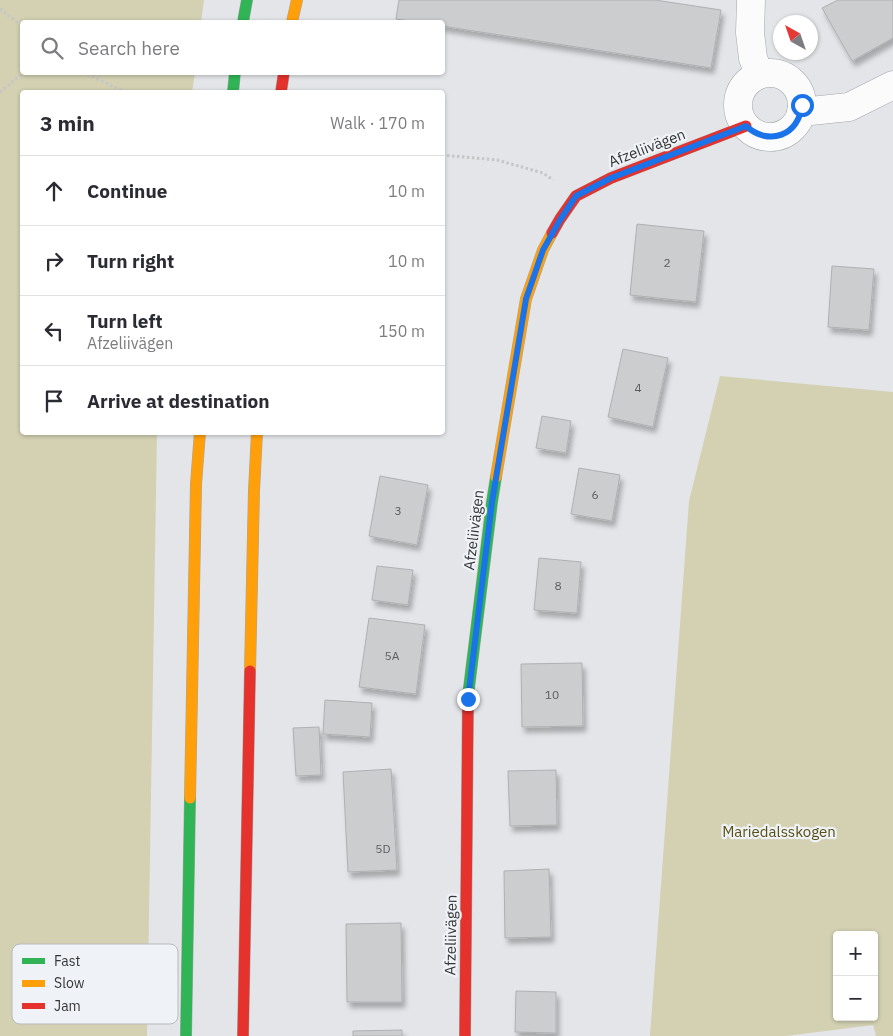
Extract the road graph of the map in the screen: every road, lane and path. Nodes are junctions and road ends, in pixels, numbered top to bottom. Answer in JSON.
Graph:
{"nodes":[{"id":1,"x":247,"y":0,"type":"edge"},
{"id":2,"x":297,"y":0,"type":"edge"},
{"id":3,"x":751,"y":0,"type":"edge"},
{"id":4,"x":0,"y":9,"type":"edge"},
{"id":5,"x":243,"y":20,"type":"edge"},
{"id":6,"x":292,"y":20,"type":"edge"},
{"id":7,"x":20,"y":24,"type":"edge"},
{"id":8,"x":759,"y":74,"type":"junction"},
{"id":9,"x":23,"y":75,"type":"edge"},
{"id":10,"x":89,"y":75,"type":"edge"},
{"id":11,"x":235,"y":75,"type":"edge"},
{"id":12,"x":284,"y":75,"type":"edge"},
{"id":13,"x":893,"y":85,"type":"edge"},
{"id":14,"x":121,"y":90,"type":"edge"},
{"id":15,"x":233,"y":90,"type":"edge"},
{"id":16,"x":281,"y":90,"type":"edge"},
{"id":17,"x":0,"y":92,"type":"edge"},
{"id":18,"x":802,"y":112,"type":"junction"},
{"id":19,"x":746,"y":126,"type":"junction"},
{"id":20,"x":445,"y":155,"type":"edge"},
{"id":21,"x":576,"y":196,"type":"junction"},
{"id":22,"x":200,"y":435,"type":"edge"},
{"id":23,"x":256,"y":435,"type":"edge"},
{"id":24,"x":186,"y":1036,"type":"edge"},
{"id":25,"x":243,"y":1036,"type":"edge"},
{"id":26,"x":465,"y":1036,"type":"edge"}],
"edges":[{"from":1,"to":5,"type":"main road"},
{"from":2,"to":6,"type":"main road"},
{"from":3,"to":8,"type":"street"},
{"from":4,"to":7,"type":"path"},
{"from":8,"to":18,"type":"street"},
{"from":8,"to":19,"type":"street"},
{"from":9,"to":17,"type":"path"},
{"from":10,"to":14,"type":"path"},
{"from":11,"to":15,"type":"main road"},
{"from":12,"to":16,"type":"main road"},
{"from":13,"to":18,"type":"street"},
{"from":18,"to":19,"type":"street"},
{"from":19,"to":21,"type":"main road","name":"Afzeliivägen"},
{"from":20,"to":21,"type":"path"},
{"from":21,"to":26,"type":"main road","name":"Afzeliivägen"},
{"from":22,"to":24,"type":"main road"},
{"from":23,"to":25,"type":"main road"}]}
